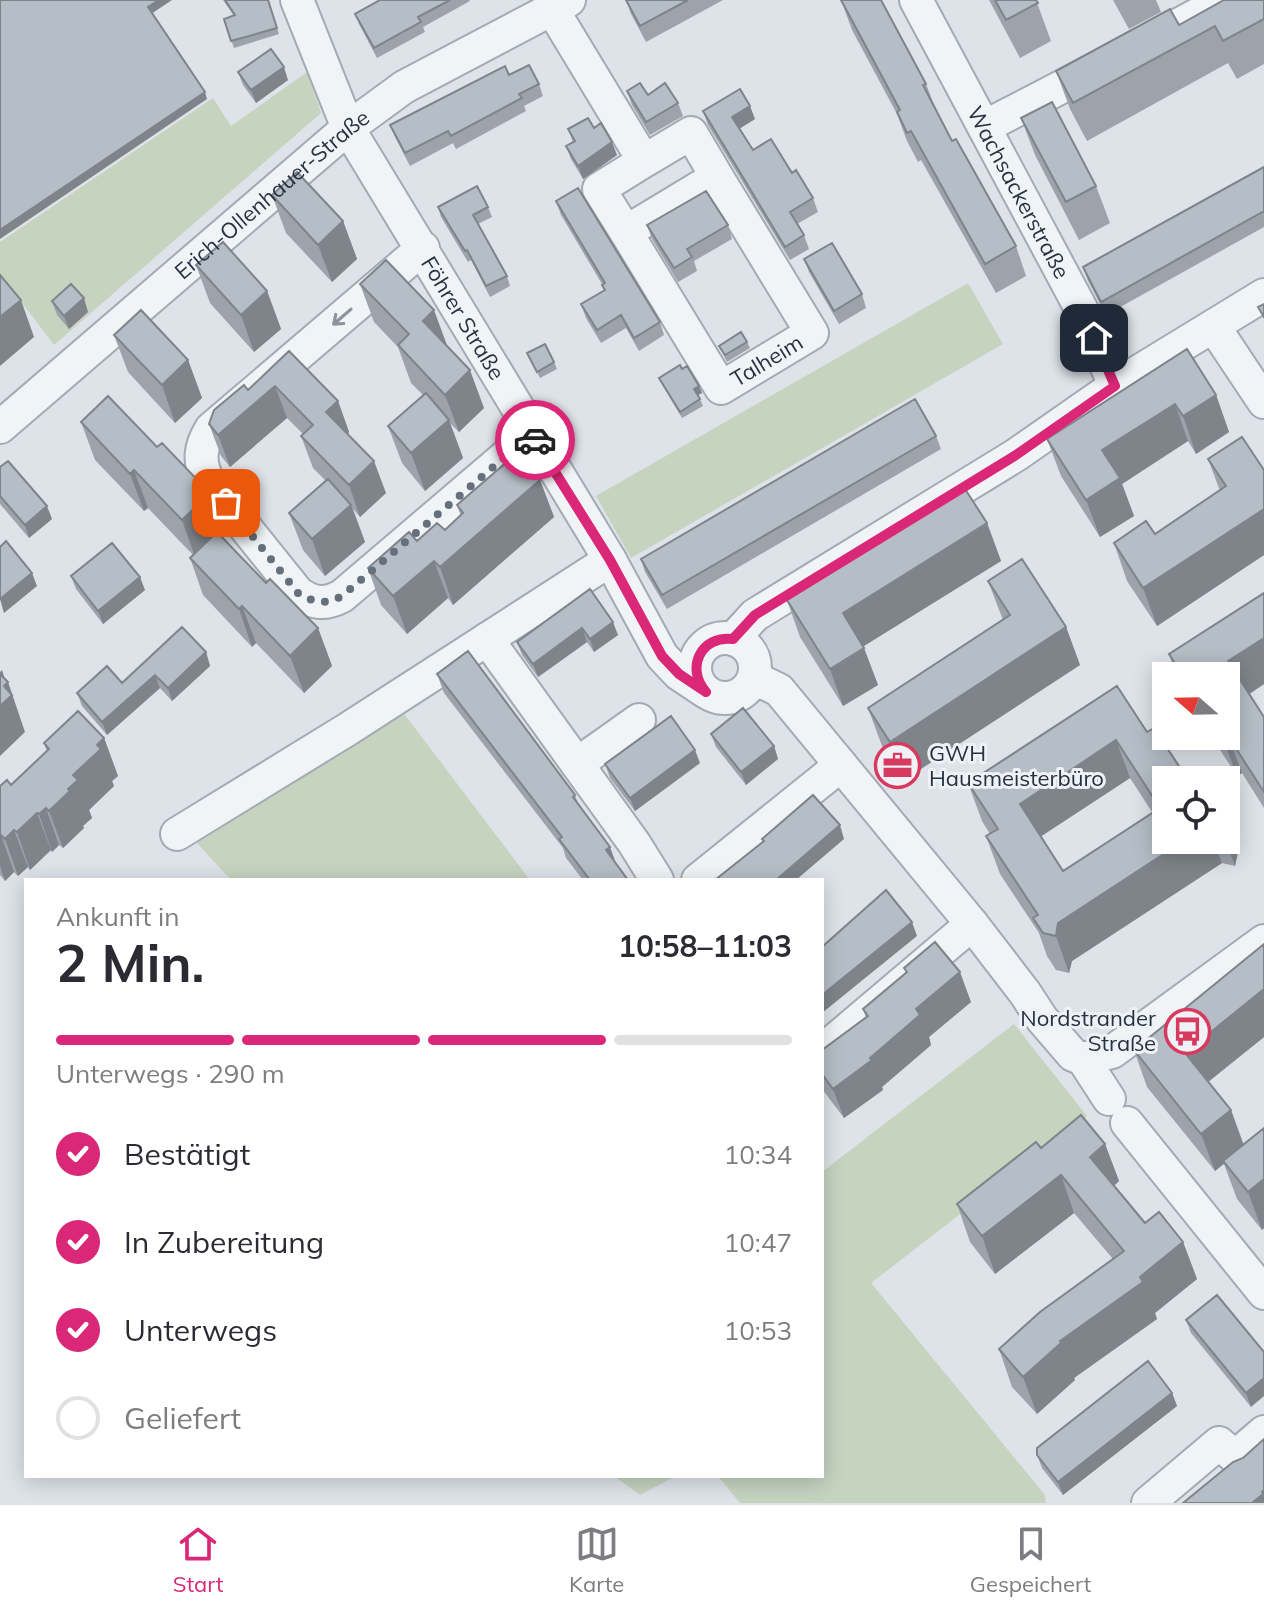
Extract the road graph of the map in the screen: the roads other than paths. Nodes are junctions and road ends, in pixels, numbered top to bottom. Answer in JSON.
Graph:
{"nodes":[{"id":1,"x":297,"y":0,"type":"edge"},
{"id":2,"x":916,"y":0,"type":"edge"},
{"id":3,"x":1225,"y":0,"type":"edge"},
{"id":4,"x":560,"y":4,"type":"edge"},
{"id":5,"x":984,"y":127,"type":"junction"},
{"id":6,"x":348,"y":128,"type":"junction"},
{"id":7,"x":644,"y":161,"type":"junction"},
{"id":8,"x":717,"y":177,"type":"junction"},
{"id":9,"x":626,"y":232,"type":"junction"},
{"id":10,"x":423,"y":248,"type":"junction"},
{"id":11,"x":1264,"y":295,"type":"edge"},
{"id":12,"x":1214,"y":327,"type":"junction"},
{"id":13,"x":1115,"y":386,"type":"junction"},
{"id":14,"x":1264,"y":402,"type":"edge"},
{"id":15,"x":0,"y":427,"type":"edge"},
{"id":16,"x":532,"y":434,"type":"junction"},
{"id":17,"x":610,"y":560,"type":"junction"},
{"id":18,"x":650,"y":635,"type":"junction"},
{"id":19,"x":487,"y":639,"type":"junction"},
{"id":20,"x":733,"y":639,"type":"junction"},
{"id":21,"x":702,"y":649,"type":"junction"},
{"id":22,"x":754,"y":678,"type":"junction"},
{"id":23,"x":706,"y":692,"type":"junction"},
{"id":24,"x":639,"y":720,"type":"dead end"},
{"id":25,"x":577,"y":764,"type":"junction"},
{"id":26,"x":841,"y":765,"type":"junction"},
{"id":27,"x":177,"y":834,"type":"dead end"},
{"id":28,"x":656,"y":878,"type":"edge"},
{"id":29,"x":700,"y":878,"type":"edge"},
{"id":30,"x":972,"y":924,"type":"junction"},
{"id":31,"x":1264,"y":941,"type":"edge"},
{"id":32,"x":824,"y":1049,"type":"edge"},
{"id":33,"x":1083,"y":1059,"type":"junction"},
{"id":34,"x":1264,"y":1293,"type":"edge"},
{"id":35,"x":1264,"y":1432,"type":"edge"},
{"id":36,"x":1148,"y":1503,"type":"edge"}],
"edges":[{"from":1,"to":6,"type":"street","name":"Föhrer Straße"},
{"from":2,"to":5,"type":"street","name":"Wachsackerstraße"},
{"from":3,"to":5,"type":"street"},
{"from":4,"to":6,"type":"street","name":"Erich-Ollenhauer-Straße"},
{"from":4,"to":7,"type":"street"},
{"from":5,"to":13,"type":"street","name":"Wachsackerstraße"},
{"from":6,"to":10,"type":"street","name":"Föhrer Straße"},
{"from":6,"to":15,"type":"street","name":"Erich-Ollenhauer-Straße"},
{"from":7,"to":8,"type":"street","name":"Talheim"},
{"from":7,"to":9,"type":"street","name":"Talheim"},
{"from":8,"to":9,"type":"street"},
{"from":8,"to":9,"type":"street","name":"Talheim"},
{"from":10,"to":16,"type":"street","name":"Föhrer Straße"},
{"from":10,"to":16,"type":"street","one_way":true},
{"from":11,"to":12,"type":"street"},
{"from":12,"to":13,"type":"street"},
{"from":12,"to":14,"type":"street"},
{"from":13,"to":20,"type":"street"},
{"from":16,"to":17,"type":"street","name":"Föhrer Straße"},
{"from":17,"to":18,"type":"street","name":"Föhrer Straße"},
{"from":17,"to":19,"type":"street"},
{"from":18,"to":21,"type":"street"},
{"from":18,"to":23,"type":"street","name":"Föhrer Straße"},
{"from":19,"to":25,"type":"street"},
{"from":19,"to":27,"type":"street"},
{"from":20,"to":21,"type":"street"},
{"from":20,"to":22,"type":"street"},
{"from":21,"to":23,"type":"street"},
{"from":22,"to":23,"type":"street"},
{"from":22,"to":26,"type":"street"},
{"from":24,"to":25,"type":"street"},
{"from":25,"to":28,"type":"street"},
{"from":26,"to":29,"type":"street"},
{"from":26,"to":30,"type":"street"},
{"from":30,"to":32,"type":"street"},
{"from":30,"to":33,"type":"street"},
{"from":31,"to":33,"type":"street"},
{"from":33,"to":34,"type":"street"},
{"from":35,"to":36,"type":"street"}]}
